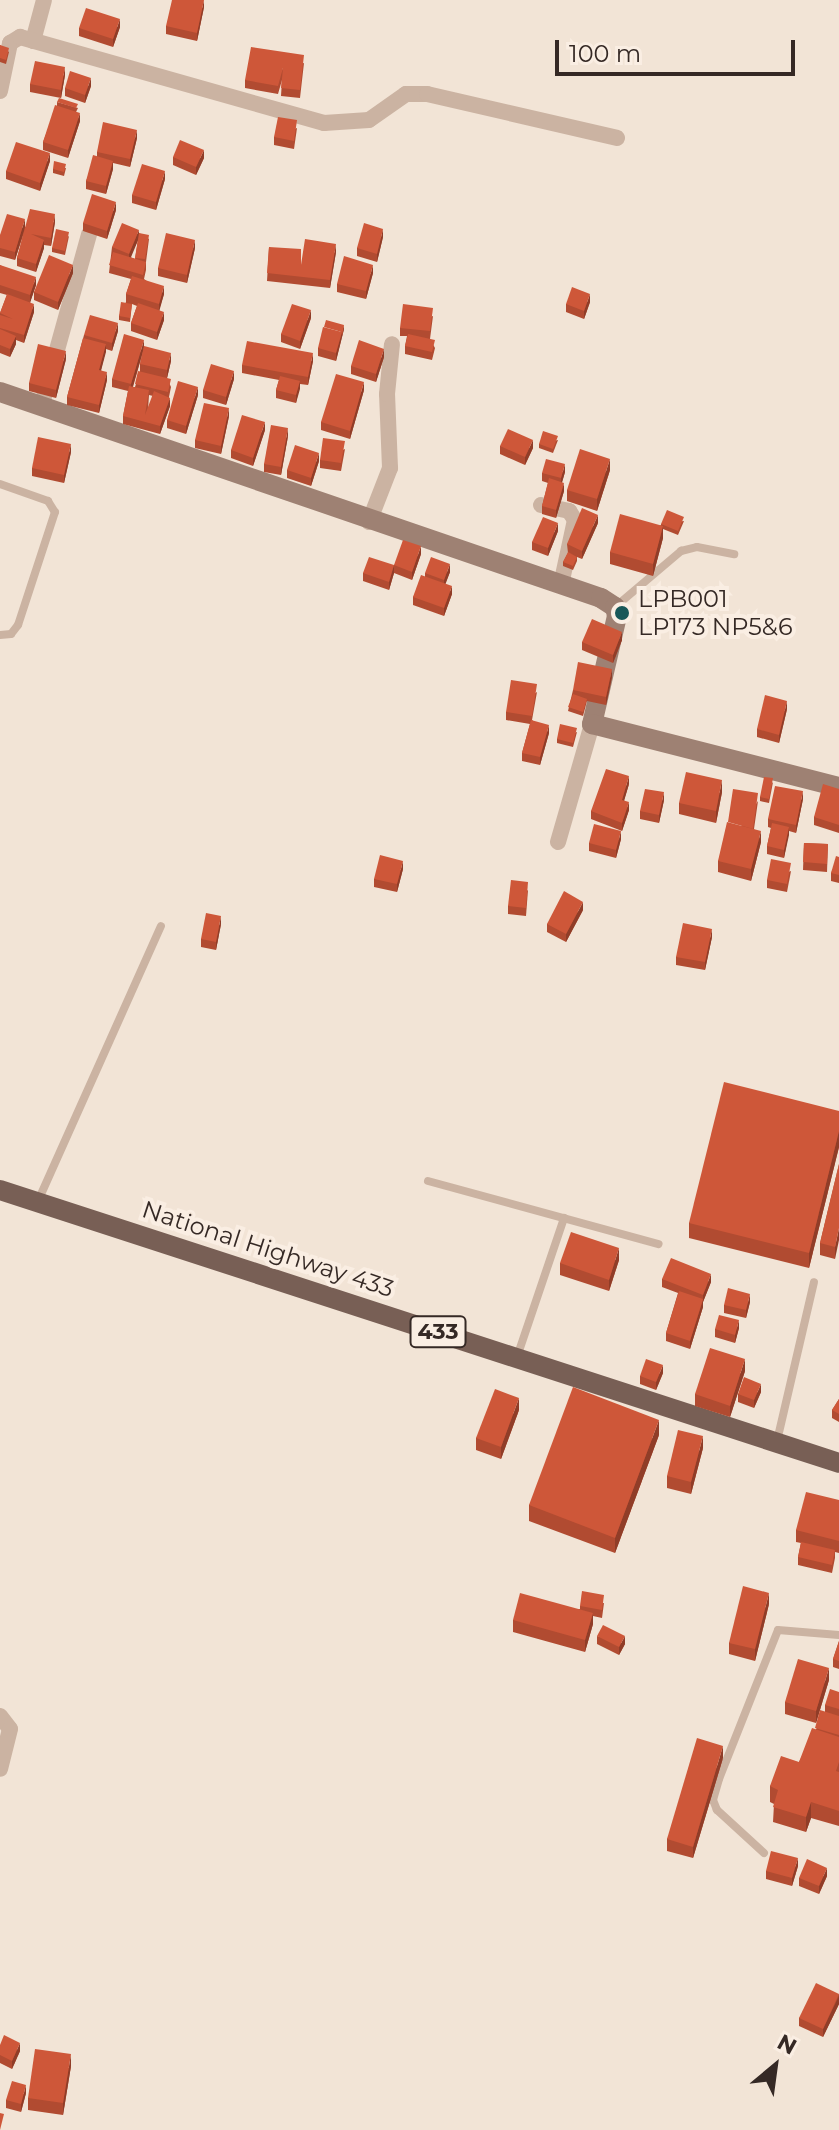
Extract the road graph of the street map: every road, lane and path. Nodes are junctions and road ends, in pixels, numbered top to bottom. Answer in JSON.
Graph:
{"nodes":[{"id":1,"x":44,"y":0,"type":"edge"},
{"id":2,"x":33,"y":41,"type":"junction"},
{"id":3,"x":0,"y":91,"type":"edge"},
{"id":4,"x":617,"y":138,"type":"dead end"},
{"id":5,"x":89,"y":234,"type":"edge"},
{"id":6,"x":392,"y":344,"type":"dead end"},
{"id":7,"x":0,"y":392,"type":"edge"},
{"id":8,"x":42,"y":404,"type":"junction"},
{"id":9,"x":0,"y":484,"type":"edge"},
{"id":10,"x":541,"y":505,"type":"edge"},
{"id":11,"x":369,"y":522,"type":"junction"},
{"id":12,"x":734,"y":554,"type":"dead end"},
{"id":13,"x":561,"y":585,"type":"junction"},
{"id":14,"x":615,"y":607,"type":"junction"},
{"id":15,"x":0,"y":635,"type":"edge"},
{"id":16,"x":592,"y":724,"type":"junction"},
{"id":17,"x":839,"y":787,"type":"edge"},
{"id":18,"x":558,"y":842,"type":"dead end"},
{"id":19,"x":161,"y":926,"type":"dead end"},
{"id":20,"x":428,"y":1181,"type":"dead end"},
{"id":21,"x":0,"y":1190,"type":"edge"},
{"id":22,"x":37,"y":1202,"type":"junction"},
{"id":23,"x":564,"y":1218,"type":"junction"},
{"id":24,"x":659,"y":1244,"type":"dead end"},
{"id":25,"x":814,"y":1282,"type":"dead end"},
{"id":26,"x":517,"y":1357,"type":"junction"},
{"id":27,"x":776,"y":1442,"type":"junction"},
{"id":28,"x":839,"y":1463,"type":"edge"},
{"id":29,"x":839,"y":1635,"type":"edge"},
{"id":30,"x":0,"y":1716,"type":"edge"},
{"id":31,"x":0,"y":1769,"type":"edge"},
{"id":32,"x":764,"y":1853,"type":"dead end"}],
"edges":[{"from":1,"to":2,"type":"street"},
{"from":2,"to":3,"type":"street"},
{"from":2,"to":4,"type":"street"},
{"from":5,"to":8,"type":"street"},
{"from":6,"to":11,"type":"street"},
{"from":7,"to":8,"type":"street"},
{"from":8,"to":11,"type":"street"},
{"from":9,"to":15,"type":"lane"},
{"from":10,"to":13,"type":"street"},
{"from":11,"to":13,"type":"street"},
{"from":12,"to":14,"type":"lane"},
{"from":13,"to":14,"type":"street"},
{"from":14,"to":16,"type":"street"},
{"from":16,"to":17,"type":"street"},
{"from":16,"to":18,"type":"street"},
{"from":19,"to":22,"type":"lane"},
{"from":20,"to":23,"type":"lane"},
{"from":21,"to":22,"type":"main road","name":"National Highway 433","number":"433"},
{"from":22,"to":26,"type":"main road","name":"National Highway 433","number":"433"},
{"from":23,"to":24,"type":"lane"},
{"from":23,"to":26,"type":"lane"},
{"from":25,"to":27,"type":"lane"},
{"from":26,"to":27,"type":"main road","name":"National Highway 433","number":"433"},
{"from":27,"to":28,"type":"main road","name":"National Highway 433","number":"433"},
{"from":29,"to":32,"type":"lane"},
{"from":30,"to":31,"type":"street"}]}
